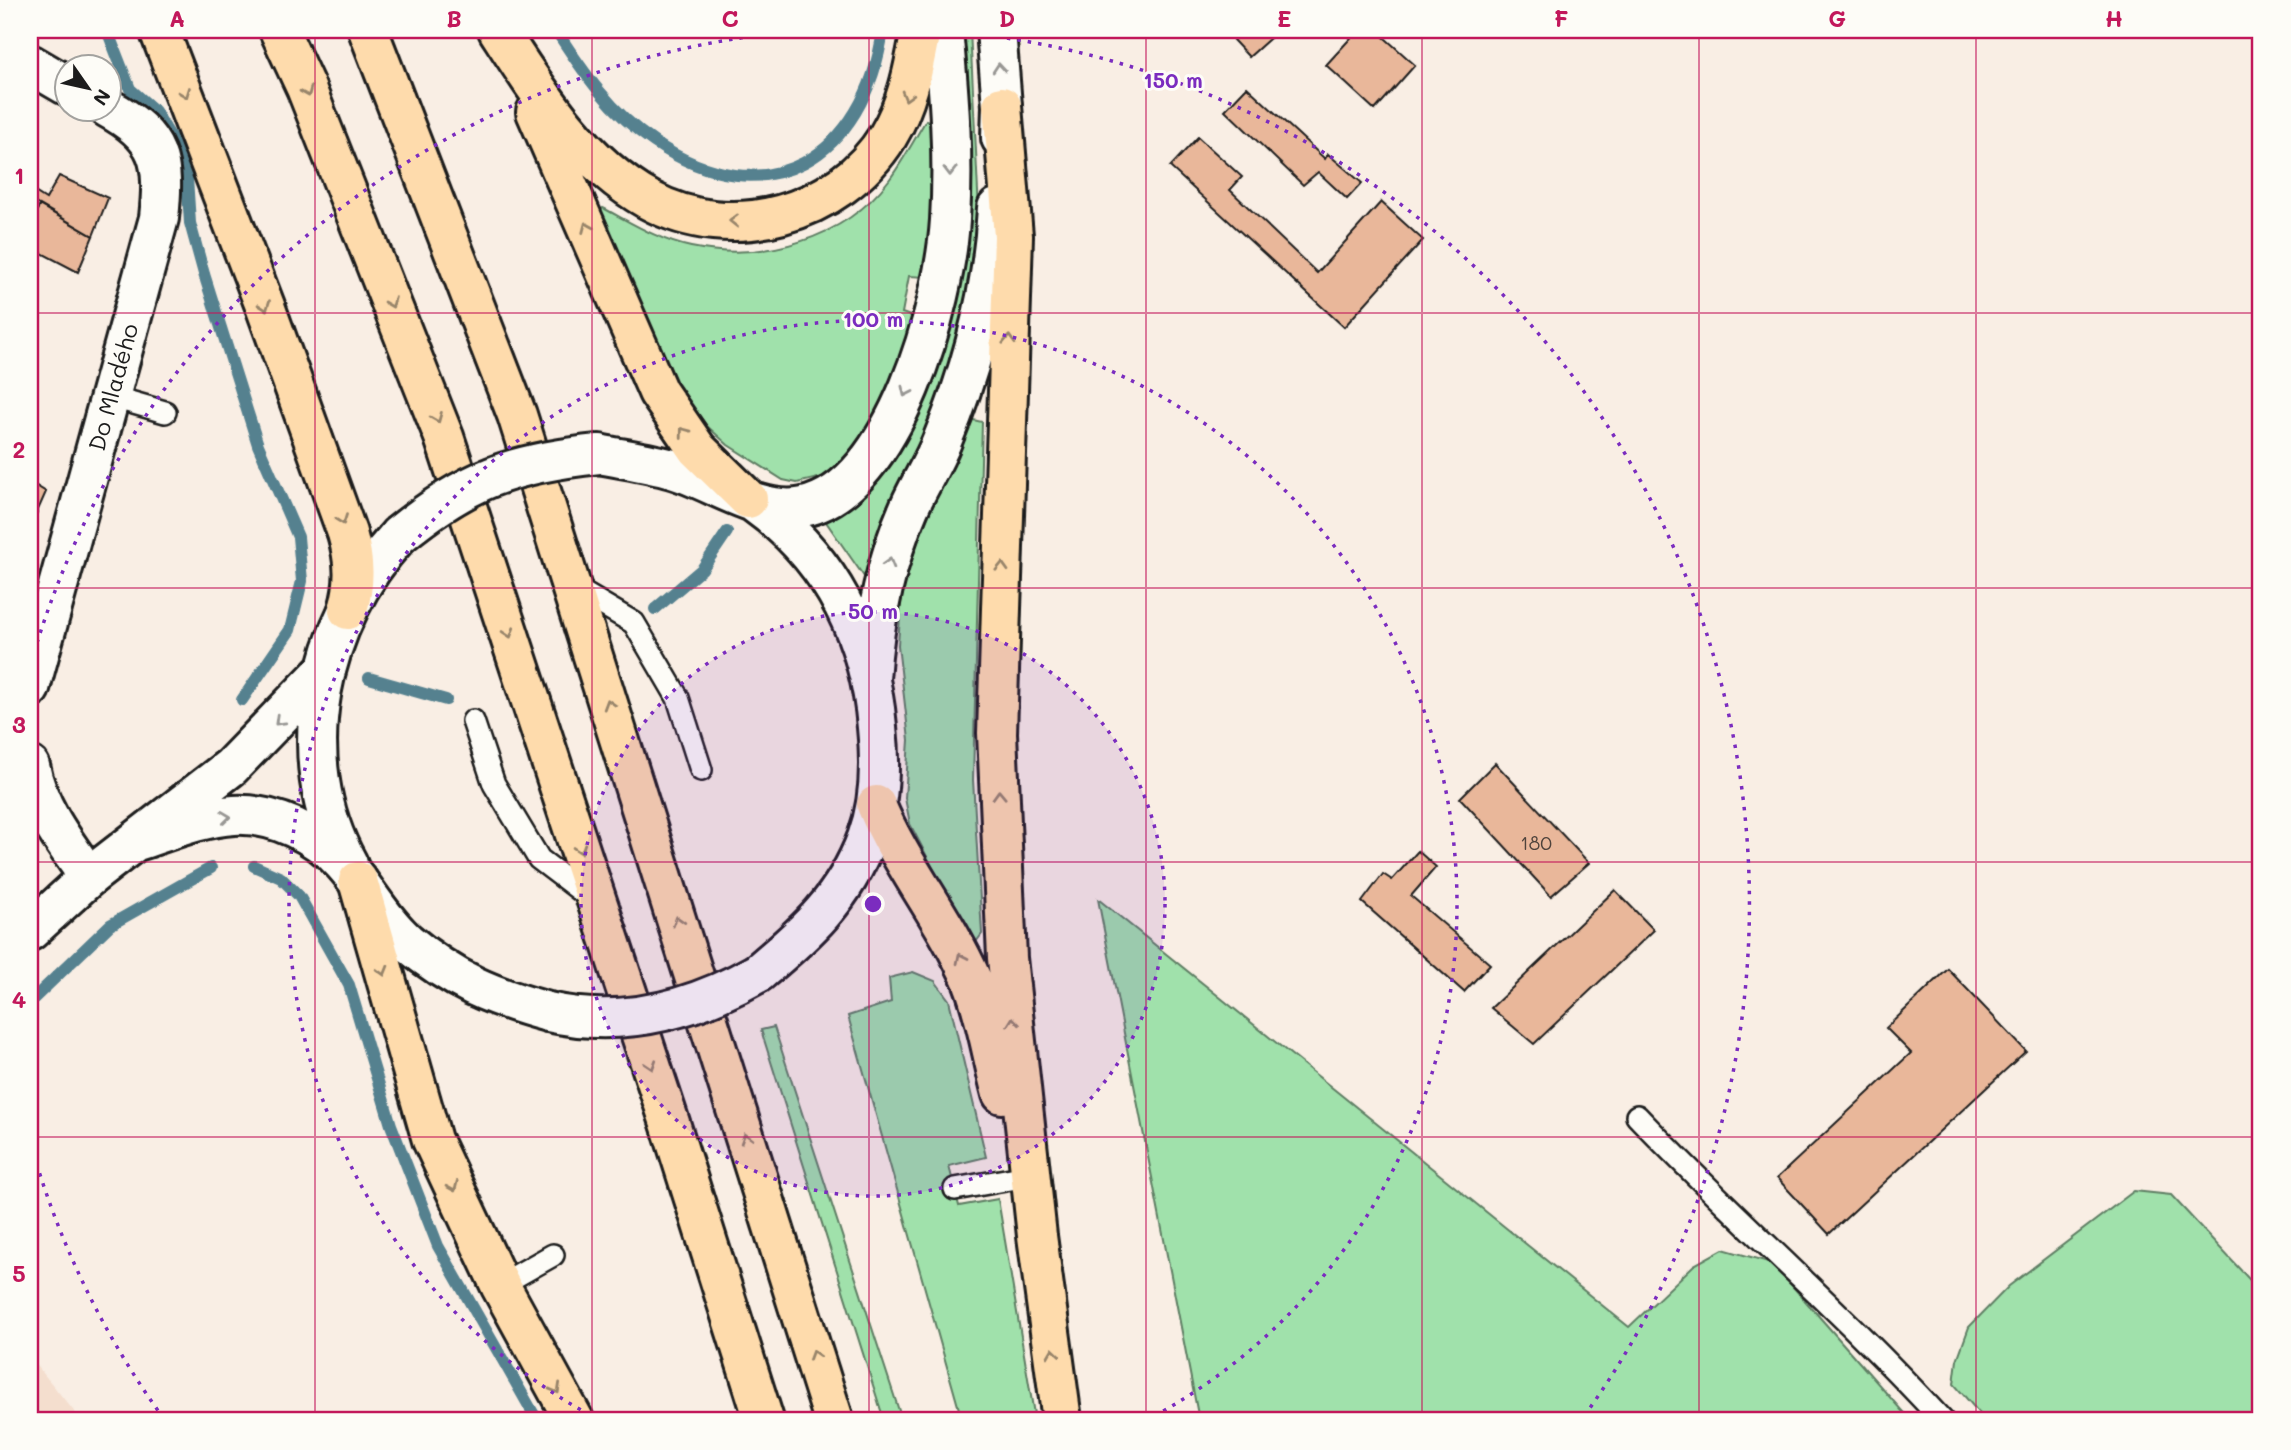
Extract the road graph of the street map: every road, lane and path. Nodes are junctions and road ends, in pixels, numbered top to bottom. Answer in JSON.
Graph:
{"nodes":[{"id":1,"x":159,"y":30,"type":"edge"},
{"id":2,"x":279,"y":30,"type":"edge"},
{"id":3,"x":368,"y":30,"type":"edge"},
{"id":4,"x":498,"y":30,"type":"edge"},
{"id":5,"x":921,"y":30,"type":"edge"},
{"id":6,"x":943,"y":30,"type":"edge"},
{"id":7,"x":996,"y":30,"type":"edge"},
{"id":8,"x":30,"y":64,"type":"edge"},
{"id":9,"x":52,"y":77,"type":"edge"},
{"id":10,"x":1002,"y":106,"type":"junction"},
{"id":11,"x":122,"y":115,"type":"edge"},
{"id":12,"x":109,"y":397,"type":"junction"},
{"id":13,"x":165,"y":412,"type":"dead end"},
{"id":14,"x":748,"y":499,"type":"junction"},
{"id":15,"x":573,"y":587,"type":"junction"},
{"id":16,"x":348,"y":610,"type":"junction"},
{"id":17,"x":325,"y":670,"type":"junction"},
{"id":18,"x":870,"y":678,"type":"junction"},
{"id":19,"x":30,"y":688,"type":"edge"},
{"id":20,"x":473,"y":721,"type":"dead end"},
{"id":21,"x":30,"y":766,"type":"edge"},
{"id":22,"x":701,"y":770,"type":"dead end"},
{"id":23,"x":877,"y":805,"type":"junction"},
{"id":24,"x":137,"y":841,"type":"junction"},
{"id":25,"x":89,"y":877,"type":"junction"},
{"id":26,"x":358,"y":881,"type":"junction"},
{"id":27,"x":598,"y":904,"type":"junction"},
{"id":28,"x":30,"y":930,"type":"edge"},
{"id":29,"x":1637,"y":1116,"type":"dead end"},
{"id":30,"x":1022,"y":1177,"type":"junction"},
{"id":31,"x":956,"y":1189,"type":"dead end"},
{"id":32,"x":1037,"y":1236,"type":"junction"},
{"id":33,"x":553,"y":1255,"type":"dead end"},
{"id":34,"x":500,"y":1285,"type":"junction"},
{"id":35,"x":574,"y":1420,"type":"edge"},
{"id":36,"x":764,"y":1420,"type":"edge"},
{"id":37,"x":834,"y":1420,"type":"edge"},
{"id":38,"x":1062,"y":1420,"type":"edge"},
{"id":39,"x":1942,"y":1420,"type":"edge"}],
"edges":[{"from":1,"to":16,"type":"highway","one_way":true},
{"from":2,"to":27,"type":"highway","one_way":true},
{"from":3,"to":15,"type":"highway"},
{"from":5,"to":4,"type":"highway","one_way":true},
{"from":14,"to":4,"type":"highway","one_way":true},
{"from":6,"to":14,"type":"main road","one_way":true},
{"from":10,"to":7,"type":"main road","one_way":true},
{"from":8,"to":9,"type":"main road"},
{"from":18,"to":10,"type":"main road","one_way":true},
{"from":32,"to":10,"type":"highway","one_way":true},
{"from":11,"to":12,"type":"main road","name":"Do Mladého"},
{"from":12,"to":13,"type":"lane"},
{"from":12,"to":19,"type":"main road","name":"Do Mladého"},
{"from":14,"to":16,"type":"main road","bridge":true},
{"from":14,"to":18,"type":"main road"},
{"from":15,"to":22,"type":"lane"},
{"from":37,"to":15,"type":"highway","one_way":true},
{"from":16,"to":17,"type":"main road"},
{"from":17,"to":24,"type":"main road","one_way":true},
{"from":17,"to":26,"type":"main road"},
{"from":18,"to":23,"type":"main road"},
{"from":20,"to":27,"type":"lane"},
{"from":21,"to":25,"type":"main road"},
{"from":23,"to":26,"type":"main road","bridge":true},
{"from":30,"to":23,"type":"highway","one_way":true},
{"from":24,"to":25,"type":"main road"},
{"from":24,"to":26,"type":"main road","one_way":true},
{"from":25,"to":28,"type":"main road"},
{"from":26,"to":34,"type":"highway","one_way":true},
{"from":27,"to":36,"type":"highway","one_way":true},
{"from":29,"to":39,"type":"lane"},
{"from":30,"to":31,"type":"lane"},
{"from":30,"to":32,"type":"highway"},
{"from":38,"to":32,"type":"highway","one_way":true},
{"from":33,"to":34,"type":"lane"},
{"from":34,"to":35,"type":"highway","one_way":true}]}
